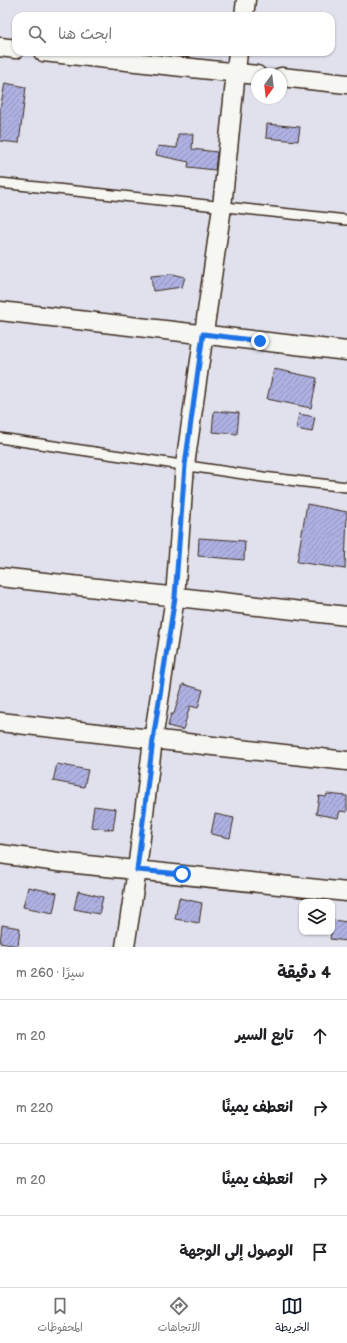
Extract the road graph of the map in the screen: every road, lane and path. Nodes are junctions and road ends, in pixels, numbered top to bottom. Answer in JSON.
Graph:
{"nodes":[{"id":1,"x":246,"y":0,"type":"edge"},
{"id":2,"x":244,"y":12,"type":"edge"},
{"id":3,"x":0,"y":47,"type":"edge"},
{"id":4,"x":12,"y":48,"type":"edge"},
{"id":5,"x":81,"y":56,"type":"edge"},
{"id":6,"x":237,"y":56,"type":"edge"},
{"id":7,"x":235,"y":72,"type":"junction"},
{"id":8,"x":251,"y":74,"type":"edge"},
{"id":9,"x":287,"y":78,"type":"edge"},
{"id":10,"x":347,"y":84,"type":"edge"},
{"id":11,"x":0,"y":183,"type":"edge"},
{"id":12,"x":222,"y":207,"type":"junction"},
{"id":13,"x":347,"y":220,"type":"edge"},
{"id":14,"x":0,"y":311,"type":"edge"},
{"id":15,"x":203,"y":334,"type":"junction"},
{"id":16,"x":347,"y":351,"type":"edge"},
{"id":17,"x":0,"y":438,"type":"edge"},
{"id":18,"x":185,"y":465,"type":"junction"},
{"id":19,"x":347,"y":487,"type":"edge"},
{"id":20,"x":0,"y":577,"type":"edge"},
{"id":21,"x":175,"y":597,"type":"junction"},
{"id":22,"x":347,"y":616,"type":"edge"},
{"id":23,"x":0,"y":722,"type":"edge"},
{"id":24,"x":153,"y":740,"type":"junction"},
{"id":25,"x":347,"y":761,"type":"edge"},
{"id":26,"x":0,"y":854,"type":"edge"},
{"id":27,"x":137,"y":870,"type":"junction"},
{"id":28,"x":347,"y":892,"type":"edge"},
{"id":29,"x":125,"y":947,"type":"edge"}],
"edges":[{"from":1,"to":2,"type":"street"},
{"from":3,"to":4,"type":"street"},
{"from":5,"to":7,"type":"street"},
{"from":6,"to":7,"type":"street"},
{"from":7,"to":8,"type":"street"},
{"from":7,"to":12,"type":"street"},
{"from":9,"to":10,"type":"street"},
{"from":11,"to":12,"type":"lane"},
{"from":12,"to":13,"type":"lane"},
{"from":12,"to":15,"type":"street"},
{"from":14,"to":15,"type":"street"},
{"from":15,"to":16,"type":"street"},
{"from":15,"to":18,"type":"street"},
{"from":17,"to":18,"type":"lane"},
{"from":18,"to":19,"type":"lane"},
{"from":18,"to":21,"type":"street"},
{"from":20,"to":21,"type":"street"},
{"from":21,"to":22,"type":"street"},
{"from":21,"to":24,"type":"street"},
{"from":23,"to":24,"type":"street"},
{"from":24,"to":25,"type":"street"},
{"from":24,"to":27,"type":"street"},
{"from":26,"to":27,"type":"street"},
{"from":27,"to":28,"type":"street"},
{"from":27,"to":29,"type":"street"}]}
